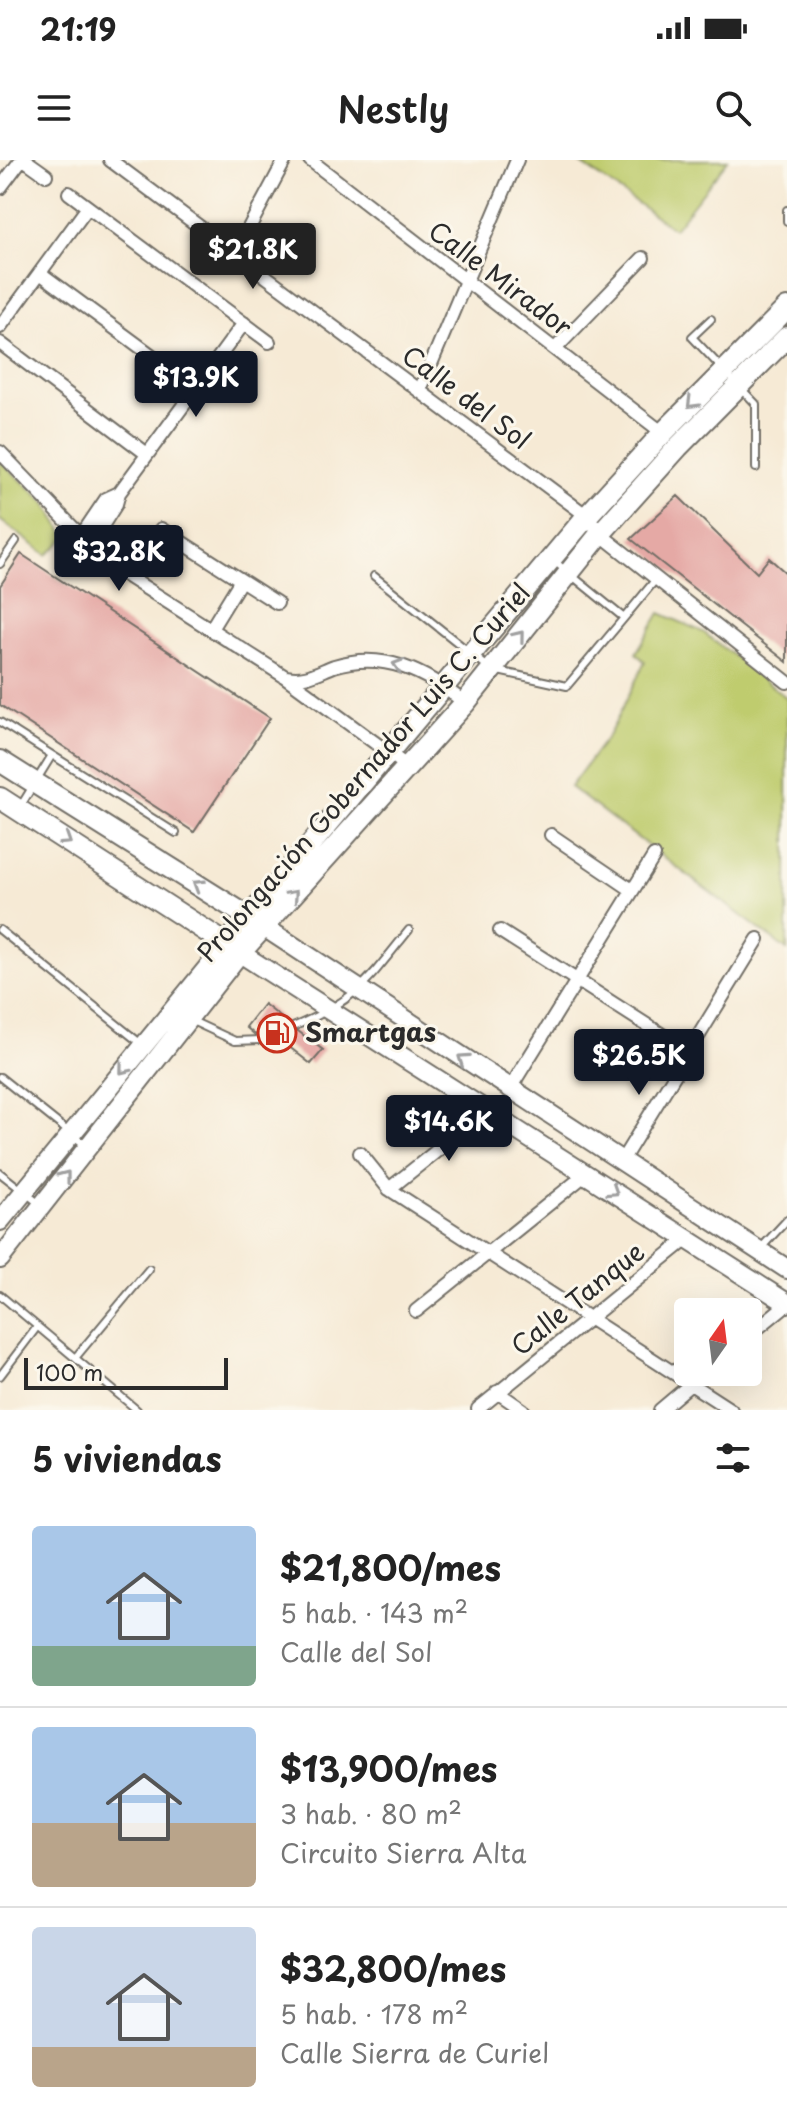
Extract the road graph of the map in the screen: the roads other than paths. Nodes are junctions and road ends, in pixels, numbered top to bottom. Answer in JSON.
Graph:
{"nodes":[{"id":1,"x":23,"y":160,"type":"edge"},
{"id":2,"x":110,"y":160,"type":"edge"},
{"id":3,"x":285,"y":160,"type":"edge"},
{"id":4,"x":310,"y":160,"type":"edge"},
{"id":5,"x":517,"y":160,"type":"edge"},
{"id":6,"x":46,"y":175,"type":"dead end"},
{"id":7,"x":0,"y":188,"type":"edge"},
{"id":8,"x":69,"y":193,"type":"dead end"},
{"id":9,"x":88,"y":207,"type":"junction"},
{"id":10,"x":787,"y":210,"type":"edge"},
{"id":11,"x":787,"y":221,"type":"edge"},
{"id":12,"x":234,"y":256,"type":"junction"},
{"id":13,"x":643,"y":258,"type":"dead end"},
{"id":14,"x":40,"y":273,"type":"junction"},
{"id":15,"x":467,"y":282,"type":"junction"},
{"id":16,"x":787,"y":308,"type":"edge"},
{"id":17,"x":711,"y":319,"type":"dead end"},
{"id":18,"x":244,"y":323,"type":"junction"},
{"id":19,"x":0,"y":327,"type":"edge"},
{"id":20,"x":787,"y":337,"type":"edge"},
{"id":21,"x":269,"y":342,"type":"dead end"},
{"id":22,"x":0,"y":343,"type":"edge"},
{"id":23,"x":556,"y":348,"type":"junction"},
{"id":24,"x":731,"y":379,"type":"junction"},
{"id":25,"x":196,"y":388,"type":"junction"},
{"id":26,"x":420,"y":390,"type":"junction"},
{"id":27,"x":663,"y":433,"type":"junction"},
{"id":28,"x":0,"y":452,"type":"edge"},
{"id":29,"x":147,"y":454,"type":"junction"},
{"id":30,"x":756,"y":468,"type":"dead end"},
{"id":31,"x":587,"y":516,"type":"junction"},
{"id":32,"x":161,"y":529,"type":"dead end"},
{"id":33,"x":600,"y":534,"type":"junction"},
{"id":34,"x":16,"y":541,"type":"dead end"},
{"id":35,"x":85,"y":541,"type":"junction"},
{"id":36,"x":552,"y":559,"type":"junction"},
{"id":37,"x":0,"y":564,"type":"edge"},
{"id":38,"x":569,"y":573,"type":"junction"},
{"id":39,"x":374,"y":576,"type":"dead end"},
{"id":40,"x":657,"y":578,"type":"junction"},
{"id":41,"x":241,"y":580,"type":"junction"},
{"id":42,"x":277,"y":603,"type":"dead end"},
{"id":43,"x":624,"y":618,"type":"junction"},
{"id":44,"x":211,"y":629,"type":"junction"},
{"id":45,"x":472,"y":655,"type":"junction"},
{"id":46,"x":491,"y":670,"type":"junction"},
{"id":47,"x":284,"y":676,"type":"junction"},
{"id":48,"x":787,"y":682,"type":"edge"},
{"id":49,"x":445,"y":687,"type":"junction"},
{"id":50,"x":465,"y":703,"type":"junction"},
{"id":51,"x":0,"y":722,"type":"edge"},
{"id":52,"x":389,"y":752,"type":"junction"},
{"id":53,"x":52,"y":755,"type":"junction"},
{"id":54,"x":0,"y":761,"type":"edge"},
{"id":55,"x":408,"y":767,"type":"junction"},
{"id":56,"x":35,"y":783,"type":"junction"},
{"id":57,"x":0,"y":798,"type":"edge"},
{"id":58,"x":18,"y":810,"type":"junction"},
{"id":59,"x":176,"y":833,"type":"dead end"},
{"id":60,"x":551,"y":835,"type":"dead end"},
{"id":61,"x":654,"y":856,"type":"dead end"},
{"id":62,"x":632,"y":890,"type":"junction"},
{"id":63,"x":257,"y":922,"type":"junction"},
{"id":64,"x":0,"y":930,"type":"edge"},
{"id":65,"x":409,"y":930,"type":"dead end"},
{"id":66,"x":500,"y":931,"type":"dead end"},
{"id":67,"x":758,"y":939,"type":"dead end"},
{"id":68,"x":234,"y":948,"type":"junction"},
{"id":69,"x":577,"y":980,"type":"junction"},
{"id":70,"x":361,"y":990,"type":"junction"},
{"id":71,"x":331,"y":1011,"type":"junction"},
{"id":72,"x":181,"y":1014,"type":"junction"},
{"id":73,"x":293,"y":1027,"type":"dead end"},
{"id":74,"x":261,"y":1040,"type":"dead end"},
{"id":75,"x":151,"y":1052,"type":"junction"},
{"id":76,"x":689,"y":1052,"type":"junction"},
{"id":77,"x":0,"y":1077,"type":"edge"},
{"id":78,"x":509,"y":1090,"type":"junction"},
{"id":79,"x":488,"y":1110,"type":"junction"},
{"id":80,"x":574,"y":1132,"type":"junction"},
{"id":81,"x":70,"y":1135,"type":"junction"},
{"id":82,"x":88,"y":1148,"type":"junction"},
{"id":83,"x":360,"y":1153,"type":"dead end"},
{"id":84,"x":559,"y":1156,"type":"junction"},
{"id":85,"x":621,"y":1162,"type":"junction"},
{"id":86,"x":0,"y":1173,"type":"edge"},
{"id":87,"x":586,"y":1174,"type":"junction"},
{"id":88,"x":389,"y":1189,"type":"junction"},
{"id":89,"x":24,"y":1192,"type":"junction"},
{"id":90,"x":42,"y":1206,"type":"junction"},
{"id":91,"x":787,"y":1220,"type":"edge"},
{"id":92,"x":0,"y":1221,"type":"edge"},
{"id":93,"x":737,"y":1237,"type":"junction"},
{"id":94,"x":687,"y":1239,"type":"junction"},
{"id":95,"x":758,"y":1250,"type":"junction"},
{"id":96,"x":488,"y":1253,"type":"junction"},
{"id":97,"x":0,"y":1259,"type":"edge"},
{"id":98,"x":719,"y":1259,"type":"junction"},
{"id":99,"x":149,"y":1269,"type":"dead end"},
{"id":100,"x":787,"y":1269,"type":"edge"},
{"id":101,"x":0,"y":1295,"type":"edge"},
{"id":102,"x":787,"y":1304,"type":"edge"},
{"id":103,"x":416,"y":1311,"type":"dead end"},
{"id":104,"x":589,"y":1318,"type":"junction"},
{"id":105,"x":762,"y":1325,"type":"edge"},
{"id":106,"x":37,"y":1327,"type":"junction"},
{"id":107,"x":75,"y":1358,"type":"junction"},
{"id":108,"x":674,"y":1373,"type":"edge"},
{"id":109,"x":0,"y":1376,"type":"edge"},
{"id":110,"x":689,"y":1386,"type":"edge"},
{"id":111,"x":694,"y":1386,"type":"edge"},
{"id":112,"x":497,"y":1392,"type":"junction"},
{"id":113,"x":478,"y":1409,"type":"edge"},
{"id":114,"x":137,"y":1410,"type":"edge"},
{"id":115,"x":523,"y":1410,"type":"edge"},
{"id":116,"x":660,"y":1410,"type":"edge"},
{"id":117,"x":731,"y":1410,"type":"edge"}],
"edges":[{"from":1,"to":6,"type":"street"},
{"from":1,"to":7,"type":"street"},
{"from":2,"to":12,"type":"street","name":"Calle del Sol"},
{"from":3,"to":12,"type":"street"},
{"from":4,"to":15,"type":"street","name":"Calle Mirador"},
{"from":5,"to":15,"type":"street"},
{"from":8,"to":9,"type":"street"},
{"from":9,"to":14,"type":"street"},
{"from":9,"to":18,"type":"street"},
{"from":10,"to":11,"type":"lane"},
{"from":12,"to":26,"type":"street","name":"Calle del Sol"},
{"from":13,"to":23,"type":"street"},
{"from":14,"to":19,"type":"street"},
{"from":14,"to":25,"type":"street"},
{"from":15,"to":23,"type":"street","name":"Calle Mirador"},
{"from":15,"to":26,"type":"street"},
{"from":16,"to":24,"type":"main road","name":"Prolongación Gobernador Luis C. Curiel"},
{"from":17,"to":24,"type":"lane"},
{"from":18,"to":21,"type":"street"},
{"from":18,"to":25,"type":"street"},
{"from":20,"to":24,"type":"main road","name":"Prolongación Gobernador Luis C. Curiel"},
{"from":22,"to":29,"type":"street"},
{"from":23,"to":27,"type":"street","name":"Calle Mirador"},
{"from":24,"to":27,"type":"main road","name":"Prolongación Gobernador Luis C. Curiel","one_way":true},
{"from":24,"to":30,"type":"lane"},
{"from":24,"to":33,"type":"main road","name":"Prolongación Gobernador Luis C. Curiel"},
{"from":25,"to":29,"type":"street"},
{"from":26,"to":31,"type":"street","name":"Calle del Sol"},
{"from":27,"to":31,"type":"main road","name":"Prolongación Gobernador Luis C. Curiel"},
{"from":28,"to":35,"type":"street"},
{"from":29,"to":35,"type":"street"},
{"from":31,"to":33,"type":"street","name":"Calle del Sol"},
{"from":31,"to":36,"type":"main road","name":"Prolongación Gobernador Luis C. Curiel"},
{"from":32,"to":41,"type":"street"},
{"from":33,"to":38,"type":"main road","name":"Prolongación Gobernador Luis C. Curiel"},
{"from":33,"to":40,"type":"street","name":"Calle del Sol"},
{"from":34,"to":37,"type":"lane"},
{"from":35,"to":44,"type":"street"},
{"from":36,"to":38,"type":"lane"},
{"from":36,"to":45,"type":"main road","name":"Prolongación Gobernador Luis C. Curiel"},
{"from":38,"to":43,"type":"lane"},
{"from":46,"to":38,"type":"main road","name":"Prolongación Gobernador Luis C. Curiel","one_way":true},
{"from":39,"to":45,"type":"lane"},
{"from":40,"to":43,"type":"lane"},
{"from":40,"to":48,"type":"street","name":"Calle del Sol"},
{"from":41,"to":42,"type":"street"},
{"from":41,"to":44,"type":"street"},
{"from":43,"to":46,"type":"lane"},
{"from":44,"to":47,"type":"street"},
{"from":45,"to":46,"type":"lane"},
{"from":45,"to":49,"type":"main road","name":"Prolongación Gobernador Luis C. Curiel"},
{"from":46,"to":50,"type":"main road","name":"Prolongación Gobernador Luis C. Curiel"},
{"from":49,"to":47,"type":"street","one_way":true},
{"from":47,"to":52,"type":"street"},
{"from":49,"to":50,"type":"street"},
{"from":49,"to":52,"type":"main road","name":"Prolongación Gobernador Luis C. Curiel"},
{"from":50,"to":55,"type":"main road","name":"Prolongación Gobernador Luis C. Curiel"},
{"from":51,"to":53,"type":"lane"},
{"from":52,"to":55,"type":"street"},
{"from":52,"to":63,"type":"main road","name":"Prolongación Gobernador Luis C. Curiel"},
{"from":53,"to":56,"type":"lane"},
{"from":53,"to":59,"type":"lane"},
{"from":54,"to":56,"type":"main road"},
{"from":63,"to":55,"type":"main road","name":"Prolongación Gobernador Luis C. Curiel","one_way":true},
{"from":56,"to":58,"type":"lane"},
{"from":63,"to":56,"type":"main road","one_way":true},
{"from":57,"to":58,"type":"main road"},
{"from":58,"to":68,"type":"main road","one_way":true},
{"from":60,"to":62,"type":"street"},
{"from":61,"to":62,"type":"street"},
{"from":62,"to":69,"type":"street"},
{"from":63,"to":68,"type":"main road","name":"Prolongación Gobernador Luis C. Curiel"},
{"from":63,"to":70,"type":"street"},
{"from":64,"to":75,"type":"lane"},
{"from":65,"to":70,"type":"lane"},
{"from":66,"to":69,"type":"street"},
{"from":67,"to":76,"type":"street"},
{"from":68,"to":71,"type":"street"},
{"from":68,"to":72,"type":"street","name":"Prolongación Gobernador Luis C. Curiel"},
{"from":69,"to":76,"type":"street"},
{"from":69,"to":78,"type":"street"},
{"from":70,"to":71,"type":"lane"},
{"from":78,"to":70,"type":"street","one_way":true},
{"from":71,"to":73,"type":"lane"},
{"from":71,"to":79,"type":"street"},
{"from":72,"to":74,"type":"lane"},
{"from":72,"to":75,"type":"street","name":"Prolongación Gobernador Luis C. Curiel"},
{"from":75,"to":81,"type":"street","name":"Prolongación Gobernador Luis C. Curiel","one_way":true},
{"from":75,"to":82,"type":"street","name":"Prolongación Gobernador Luis C. Curiel"},
{"from":76,"to":85,"type":"street"},
{"from":77,"to":81,"type":"lane"},
{"from":78,"to":80,"type":"street"},
{"from":79,"to":84,"type":"street"},
{"from":79,"to":88,"type":"street"},
{"from":80,"to":84,"type":"street"},
{"from":80,"to":85,"type":"street"},
{"from":81,"to":82,"type":"lane"},
{"from":81,"to":89,"type":"street","name":"Prolongación Gobernador Luis C. Curiel"},
{"from":90,"to":82,"type":"street","name":"Prolongación Gobernador Luis C. Curiel","one_way":true},
{"from":83,"to":88,"type":"street"},
{"from":84,"to":87,"type":"street"},
{"from":85,"to":93,"type":"street"},
{"from":86,"to":89,"type":"lane"},
{"from":87,"to":94,"type":"street","one_way":true},
{"from":87,"to":96,"type":"street"},
{"from":88,"to":96,"type":"street"},
{"from":89,"to":90,"type":"lane"},
{"from":89,"to":92,"type":"street","name":"Prolongación Gobernador Luis C. Curiel"},
{"from":90,"to":97,"type":"street","name":"Prolongación Gobernador Luis C. Curiel"},
{"from":91,"to":95,"type":"lane"},
{"from":93,"to":95,"type":"street"},
{"from":93,"to":98,"type":"street"},
{"from":94,"to":98,"type":"street"},
{"from":94,"to":104,"type":"street","name":"Calle Tanque"},
{"from":95,"to":100,"type":"street"},
{"from":96,"to":103,"type":"street"},
{"from":96,"to":104,"type":"street"},
{"from":98,"to":102,"type":"street"},
{"from":99,"to":107,"type":"lane"},
{"from":101,"to":106,"type":"lane"},
{"from":102,"to":105,"type":"street"},
{"from":104,"to":108,"type":"street"},
{"from":104,"to":112,"type":"street","name":"Calle Tanque"},
{"from":106,"to":107,"type":"lane"},
{"from":106,"to":109,"type":"lane"},
{"from":107,"to":114,"type":"lane"},
{"from":110,"to":116,"type":"street"},
{"from":111,"to":117,"type":"street"},
{"from":112,"to":113,"type":"street","name":"Calle Tanque"},
{"from":112,"to":115,"type":"street"}]}
